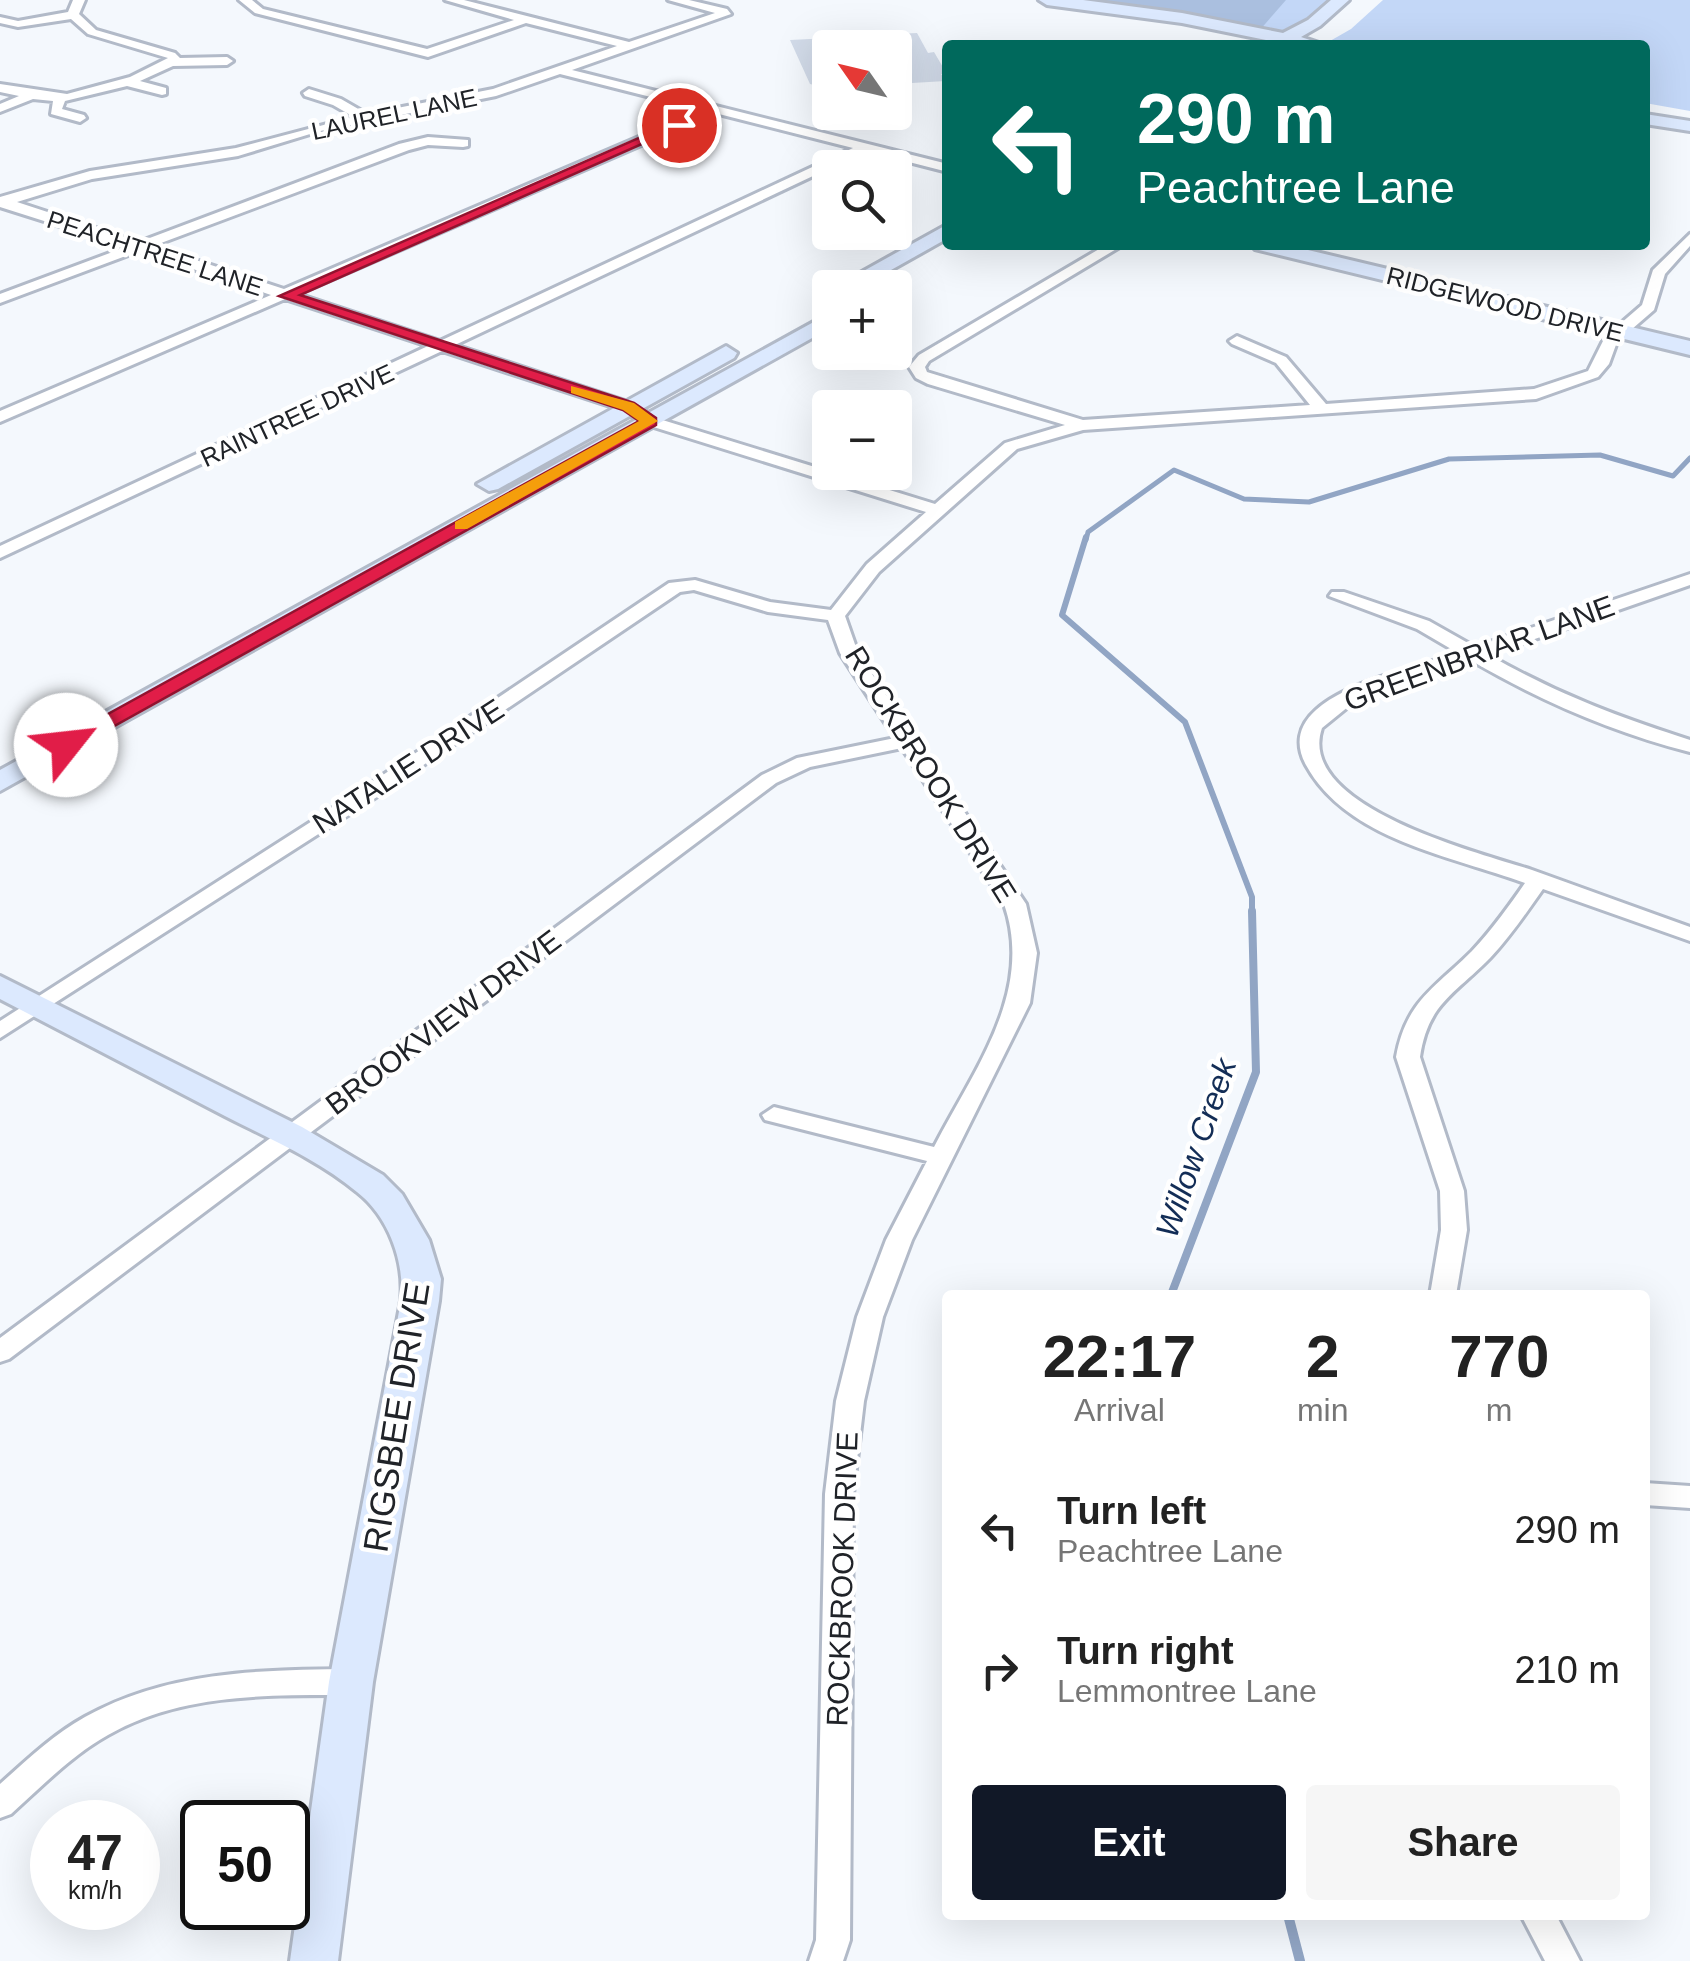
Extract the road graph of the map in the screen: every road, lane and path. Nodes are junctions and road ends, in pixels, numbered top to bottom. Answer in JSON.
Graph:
{"nodes":[{"id":1,"x":79,"y":0,"type":"edge"},
{"id":2,"x":246,"y":0,"type":"edge"},
{"id":3,"x":450,"y":0,"type":"edge"},
{"id":4,"x":674,"y":0,"type":"edge"},
{"id":5,"x":1047,"y":0,"type":"edge"},
{"id":6,"x":1341,"y":0,"type":"edge"},
{"id":7,"x":1364,"y":2,"type":"edge"},
{"id":8,"x":75,"y":18,"type":"junction"},
{"id":9,"x":0,"y":20,"type":"edge"},
{"id":10,"x":100,"y":20,"type":"dead end"},
{"id":11,"x":521,"y":20,"type":"junction"},
{"id":12,"x":170,"y":35,"type":"dead end"},
{"id":13,"x":109,"y":38,"type":"junction"},
{"id":14,"x":1261,"y":40,"type":"edge"},
{"id":15,"x":1282,"y":40,"type":"edge"},
{"id":16,"x":1315,"y":40,"type":"edge"},
{"id":17,"x":626,"y":45,"type":"junction"},
{"id":18,"x":82,"y":46,"type":"dead end"},
{"id":19,"x":139,"y":46,"type":"junction"},
{"id":20,"x":169,"y":57,"type":"junction"},
{"id":21,"x":146,"y":59,"type":"dead end"},
{"id":22,"x":227,"y":61,"type":"dead end"},
{"id":23,"x":562,"y":71,"type":"junction"},
{"id":24,"x":124,"y":80,"type":"junction"},
{"id":25,"x":54,"y":82,"type":"dead end"},
{"id":26,"x":0,"y":88,"type":"edge"},
{"id":27,"x":162,"y":91,"type":"dead end"},
{"id":28,"x":30,"y":94,"type":"junction"},
{"id":29,"x":309,"y":94,"type":"dead end"},
{"id":30,"x":60,"y":98,"type":"junction"},
{"id":31,"x":0,"y":108,"type":"edge"},
{"id":32,"x":715,"y":109,"type":"junction"},
{"id":33,"x":1650,"y":111,"type":"edge"},
{"id":34,"x":1690,"y":116,"type":"edge"},
{"id":35,"x":80,"y":118,"type":"dead end"},
{"id":36,"x":364,"y":118,"type":"junction"},
{"id":37,"x":1650,"y":120,"type":"edge"},
{"id":38,"x":1690,"y":126,"type":"edge"},
{"id":39,"x":463,"y":143,"type":"dead end"},
{"id":40,"x":864,"y":147,"type":"junction"},
{"id":41,"x":942,"y":166,"type":"edge"},
{"id":42,"x":1,"y":202,"type":"edge"},
{"id":43,"x":942,"y":233,"type":"edge"},
{"id":44,"x":1690,"y":238,"type":"edge"},
{"id":45,"x":134,"y":246,"type":"junction"},
{"id":46,"x":951,"y":250,"type":"edge"},
{"id":47,"x":1108,"y":250,"type":"edge"},
{"id":48,"x":1283,"y":250,"type":"edge"},
{"id":49,"x":876,"y":270,"type":"edge"},
{"id":50,"x":912,"y":273,"type":"edge"},
{"id":51,"x":286,"y":296,"type":"junction"},
{"id":52,"x":0,"y":299,"type":"edge"},
{"id":53,"x":812,"y":306,"type":"edge"},
{"id":54,"x":812,"y":328,"type":"edge"},
{"id":55,"x":1619,"y":331,"type":"junction"},
{"id":56,"x":1237,"y":341,"type":"dead end"},
{"id":57,"x":446,"y":346,"type":"junction"},
{"id":58,"x":1690,"y":348,"type":"edge"},
{"id":59,"x":1321,"y":408,"type":"junction"},
{"id":60,"x":639,"y":414,"type":"junction"},
{"id":61,"x":0,"y":417,"type":"edge"},
{"id":62,"x":1082,"y":426,"type":"junction"},
{"id":63,"x":936,"y":510,"type":"junction"},
{"id":64,"x":0,"y":554,"type":"edge"},
{"id":65,"x":1690,"y":579,"type":"edge"},
{"id":66,"x":1338,"y":596,"type":"dead end"},
{"id":67,"x":836,"y":616,"type":"junction"},
{"id":68,"x":1472,"y":651,"type":"junction"},
{"id":69,"x":909,"y":741,"type":"junction"},
{"id":70,"x":1690,"y":746,"type":"edge"},
{"id":71,"x":0,"y":756,"type":"edge"},
{"id":72,"x":0,"y":782,"type":"edge"},
{"id":73,"x":1538,"y":880,"type":"junction"},
{"id":74,"x":1690,"y":934,"type":"edge"},
{"id":75,"x":0,"y":986,"type":"edge"},
{"id":76,"x":39,"y":1006,"type":"junction"},
{"id":77,"x":0,"y":1031,"type":"edge"},
{"id":78,"x":774,"y":1116,"type":"dead end"},
{"id":79,"x":290,"y":1135,"type":"junction"},
{"id":80,"x":939,"y":1156,"type":"junction"},
{"id":81,"x":1445,"y":1290,"type":"edge"},
{"id":82,"x":0,"y":1352,"type":"edge"},
{"id":83,"x":1650,"y":1494,"type":"edge"},
{"id":84,"x":1690,"y":1498,"type":"edge"},
{"id":85,"x":352,"y":1682,"type":"junction"},
{"id":86,"x":0,"y":1804,"type":"edge"},
{"id":87,"x":1541,"y":1920,"type":"edge"},
{"id":88,"x":314,"y":1961,"type":"edge"},
{"id":89,"x":826,"y":1961,"type":"edge"},
{"id":90,"x":1563,"y":1961,"type":"edge"}],
"edges":[{"from":1,"to":8,"type":"street"},
{"from":2,"to":11,"type":"street"},
{"from":3,"to":11,"type":"street"},
{"from":4,"to":17,"type":"street","name":"LAUREL LANE"},
{"from":5,"to":14,"type":"main road"},
{"from":6,"to":15,"type":"main road"},
{"from":7,"to":16,"type":"main road"},
{"from":8,"to":9,"type":"street"},
{"from":8,"to":10,"type":"street"},
{"from":8,"to":13,"type":"street"},
{"from":11,"to":17,"type":"street"},
{"from":12,"to":19,"type":"street"},
{"from":13,"to":18,"type":"street"},
{"from":13,"to":19,"type":"street"},
{"from":17,"to":23,"type":"street","name":"LAUREL LANE"},
{"from":19,"to":20,"type":"street"},
{"from":20,"to":21,"type":"street"},
{"from":20,"to":22,"type":"street"},
{"from":20,"to":24,"type":"street"},
{"from":23,"to":32,"type":"street"},
{"from":23,"to":36,"type":"street","name":"LAUREL LANE"},
{"from":24,"to":27,"type":"street"},
{"from":24,"to":30,"type":"street"},
{"from":25,"to":28,"type":"street"},
{"from":26,"to":28,"type":"street"},
{"from":28,"to":30,"type":"street"},
{"from":28,"to":31,"type":"street"},
{"from":29,"to":36,"type":"street"},
{"from":30,"to":35,"type":"street"},
{"from":32,"to":40,"type":"street"},
{"from":32,"to":51,"type":"street"},
{"from":33,"to":34,"type":"main road"},
{"from":36,"to":42,"type":"street","name":"LAUREL LANE"},
{"from":37,"to":38,"type":"main road"},
{"from":39,"to":45,"type":"street"},
{"from":40,"to":41,"type":"street"},
{"from":40,"to":57,"type":"street","name":"RAINTREE DRIVE"},
{"from":42,"to":45,"type":"street","name":"PEACHTREE LANE"},
{"from":43,"to":49,"type":"main road"},
{"from":44,"to":55,"type":"street","name":"ROCKBROOK DRIVE"},
{"from":45,"to":51,"type":"street","name":"PEACHTREE LANE"},
{"from":45,"to":52,"type":"street"},
{"from":46,"to":50,"type":"main road"},
{"from":47,"to":62,"type":"street"},
{"from":48,"to":55,"type":"main road","name":"RIDGEWOOD DRIVE"},
{"from":51,"to":57,"type":"street","name":"PEACHTREE LANE"},
{"from":51,"to":61,"type":"street"},
{"from":53,"to":60,"type":"main road"},
{"from":54,"to":60,"type":"main road"},
{"from":55,"to":58,"type":"main road","name":"RIDGEWOOD DRIVE"},
{"from":55,"to":59,"type":"street","name":"ROCKBROOK DRIVE"},
{"from":56,"to":59,"type":"street"},
{"from":57,"to":60,"type":"street","name":"PEACHTREE LANE"},
{"from":57,"to":64,"type":"street","name":"RAINTREE DRIVE"},
{"from":59,"to":62,"type":"street","name":"ROCKBROOK DRIVE"},
{"from":60,"to":63,"type":"street","name":"PEACHTREE LANE"},
{"from":60,"to":71,"type":"main road"},
{"from":60,"to":72,"type":"main road"},
{"from":62,"to":63,"type":"street","name":"ROCKBROOK DRIVE"},
{"from":63,"to":67,"type":"street","name":"ROCKBROOK DRIVE"},
{"from":65,"to":68,"type":"street","name":"GREENBRIAR LANE"},
{"from":66,"to":68,"type":"street"},
{"from":67,"to":69,"type":"street","name":"ROCKBROOK DRIVE"},
{"from":67,"to":76,"type":"street","name":"NATALIE DRIVE"},
{"from":68,"to":70,"type":"street"},
{"from":68,"to":73,"type":"street","name":"GREENBRIAR LANE"},
{"from":69,"to":79,"type":"street","name":"BROOKVIEW DRIVE"},
{"from":69,"to":80,"type":"street","name":"ROCKBROOK DRIVE"},
{"from":73,"to":74,"type":"street","name":"GREENBRIAR LANE"},
{"from":73,"to":81,"type":"street"},
{"from":75,"to":76,"type":"main road","name":"RIGSBEE DRIVE"},
{"from":76,"to":77,"type":"street","name":"NATALIE DRIVE"},
{"from":76,"to":79,"type":"main road","name":"RIGSBEE DRIVE"},
{"from":78,"to":80,"type":"street"},
{"from":79,"to":82,"type":"street","name":"BROOKVIEW DRIVE"},
{"from":79,"to":85,"type":"main road","name":"RIGSBEE DRIVE"},
{"from":80,"to":89,"type":"street","name":"ROCKBROOK DRIVE"},
{"from":83,"to":84,"type":"street"},
{"from":85,"to":86,"type":"street"},
{"from":85,"to":88,"type":"main road","name":"RIGSBEE DRIVE"},
{"from":87,"to":90,"type":"street"}]}
